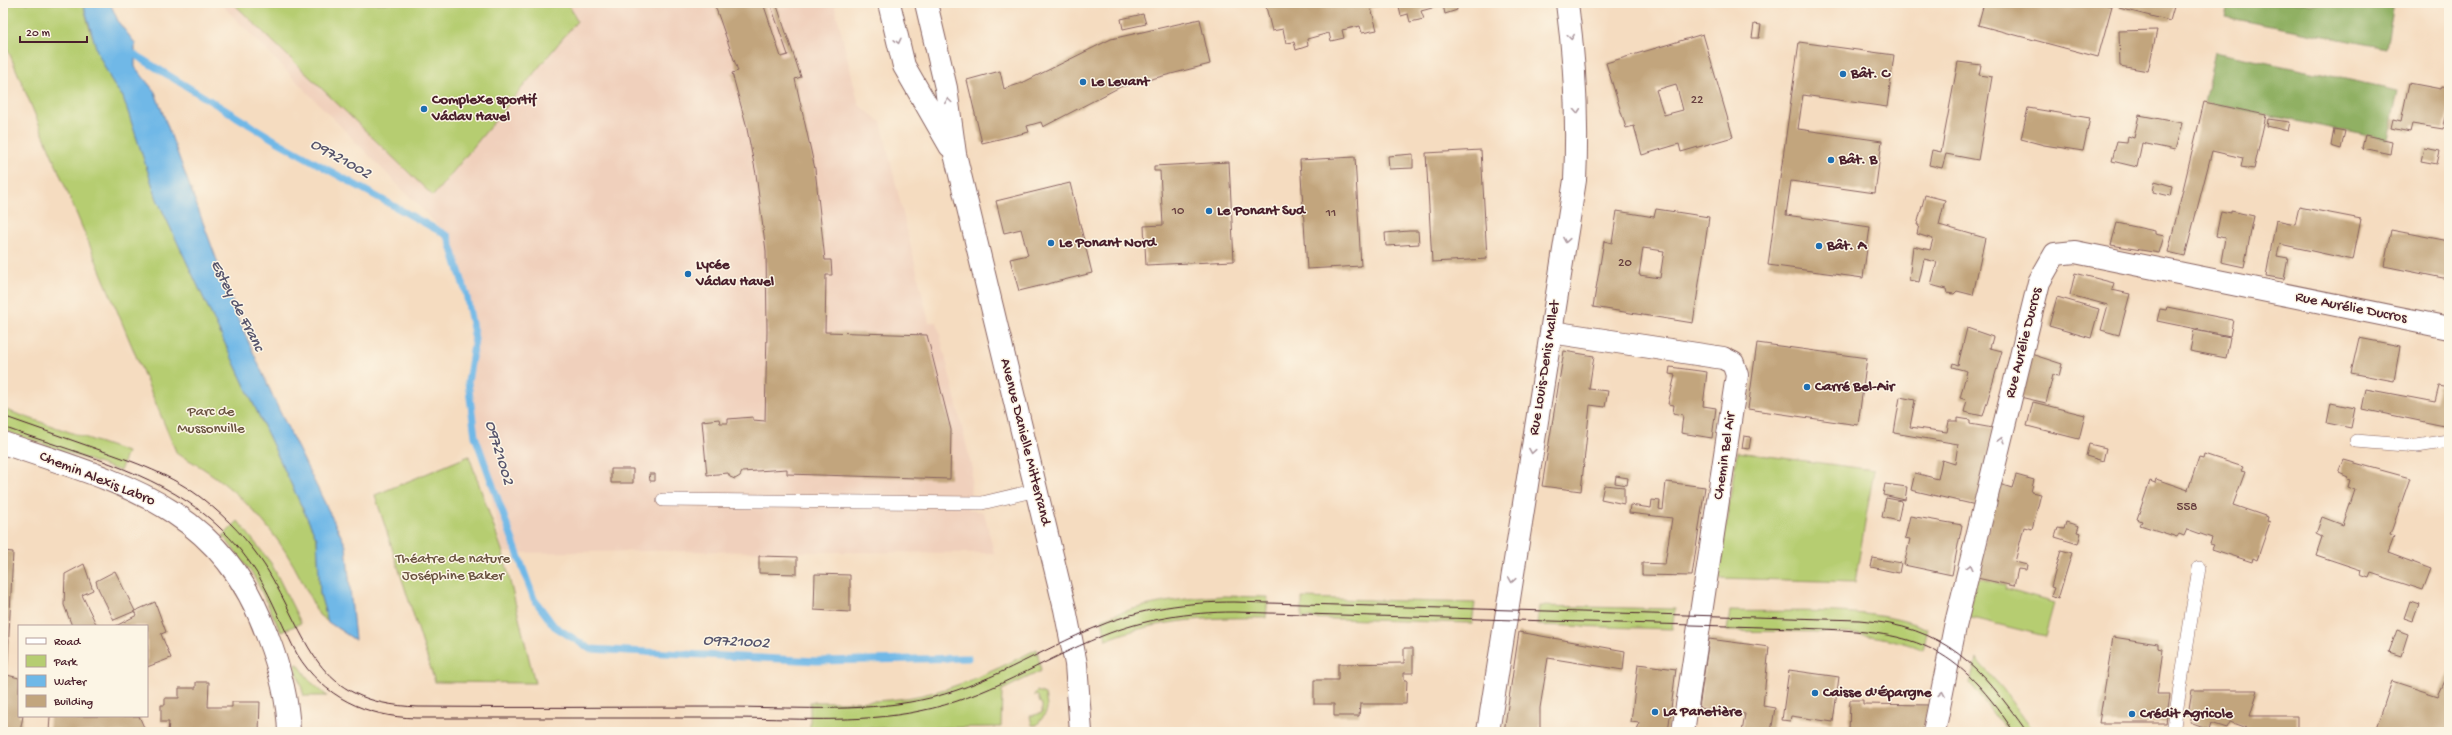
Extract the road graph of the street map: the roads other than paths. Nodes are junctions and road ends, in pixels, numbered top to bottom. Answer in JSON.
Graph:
{"nodes":[{"id":1,"x":889,"y":3,"type":"edge"},
{"id":2,"x":926,"y":3,"type":"edge"},
{"id":3,"x":1567,"y":3,"type":"edge"},
{"id":4,"x":955,"y":154,"type":"junction"},
{"id":5,"x":2449,"y":328,"type":"edge"},
{"id":6,"x":1551,"y":332,"type":"junction"},
{"id":7,"x":2356,"y":441,"type":"dead end"},
{"id":8,"x":2449,"y":441,"type":"edge"},
{"id":9,"x":3,"y":443,"type":"edge"},
{"id":10,"x":1037,"y":490,"type":"junction"},
{"id":11,"x":663,"y":500,"type":"dead end"},
{"id":12,"x":2199,"y":568,"type":"dead end"},
{"id":13,"x":289,"y":732,"type":"edge"},
{"id":14,"x":1081,"y":732,"type":"edge"},
{"id":15,"x":1488,"y":732,"type":"edge"},
{"id":16,"x":1683,"y":732,"type":"edge"},
{"id":17,"x":1934,"y":732,"type":"edge"},
{"id":18,"x":2174,"y":732,"type":"edge"}],
"edges":[{"from":1,"to":4,"type":"street","name":"Avenue Danielle Mitterrand","one_way":true},
{"from":4,"to":2,"type":"street","name":"Avenue Danielle Mitterrand","one_way":true},
{"from":3,"to":6,"type":"street","name":"Rue Louis-Denis Mallet","one_way":true},
{"from":4,"to":10,"type":"street","name":"Avenue Danielle Mitterrand"},
{"from":17,"to":5,"type":"street","name":"Rue Aurélie Ducros","one_way":true},
{"from":6,"to":15,"type":"street","name":"Rue Louis-Denis Mallet","one_way":true},
{"from":6,"to":16,"type":"street","name":"Chemin Bel Air"},
{"from":7,"to":8,"type":"lane"},
{"from":9,"to":13,"type":"street","name":"Chemin Alexis Labro"},
{"from":10,"to":11,"type":"lane"},
{"from":10,"to":14,"type":"street","name":"Avenue Danielle Mitterrand"},
{"from":12,"to":18,"type":"lane"}]}
